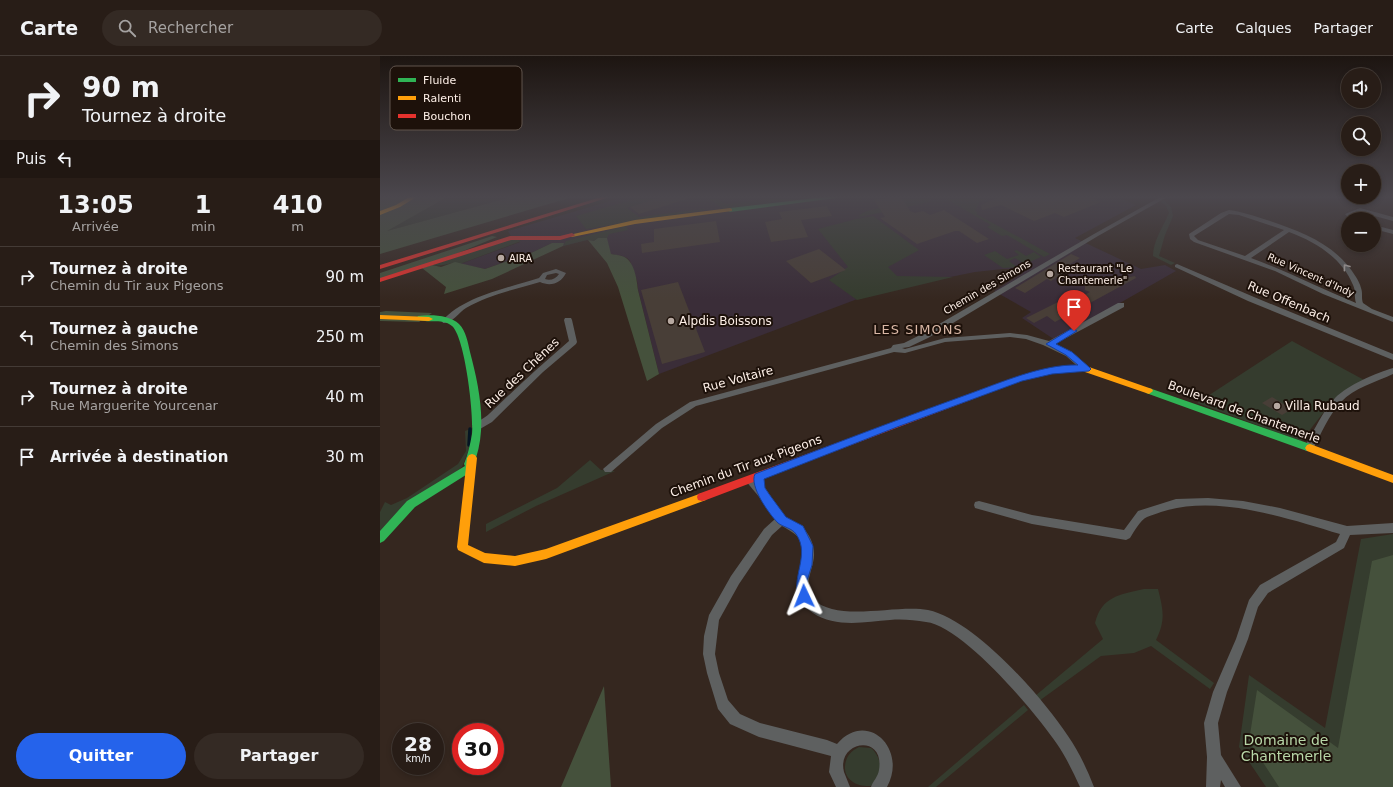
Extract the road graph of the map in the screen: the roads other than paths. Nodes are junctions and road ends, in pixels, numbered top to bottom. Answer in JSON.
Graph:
{"nodes":[{"id":1,"x":481,"y":230,"type":"edge"},
{"id":2,"x":500,"y":230,"type":"edge"},
{"id":3,"x":597,"y":230,"type":"edge"},
{"id":4,"x":1103,"y":230,"type":"edge"},
{"id":5,"x":1199,"y":230,"type":"edge"},
{"id":6,"x":1287,"y":231,"type":"joint"},
{"id":7,"x":1247,"y":258,"type":"junction"},
{"id":8,"x":380,"y":261,"type":"edge"},
{"id":9,"x":1176,"y":266,"type":"dead end"},
{"id":10,"x":380,"y":267,"type":"edge"},
{"id":11,"x":541,"y":279,"type":"dead end"},
{"id":12,"x":380,"y":280,"type":"edge"},
{"id":13,"x":1343,"y":300,"type":"junction"},
{"id":14,"x":1358,"y":300,"type":"junction"},
{"id":15,"x":1121,"y":305,"type":"dead end"},
{"id":16,"x":1370,"y":311,"type":"junction"},
{"id":17,"x":380,"y":317,"type":"edge"},
{"id":18,"x":445,"y":320,"type":"junction"},
{"id":19,"x":568,"y":320,"type":"dead end"},
{"id":20,"x":1393,"y":320,"type":"edge"},
{"id":21,"x":1050,"y":344,"type":"junction"},
{"id":22,"x":894,"y":350,"type":"junction"},
{"id":23,"x":1073,"y":356,"type":"junction"},
{"id":24,"x":1393,"y":357,"type":"edge"},
{"id":25,"x":1075,"y":368,"type":"junction"},
{"id":26,"x":1086,"y":369,"type":"junction"},
{"id":27,"x":1393,"y":371,"type":"edge"},
{"id":28,"x":477,"y":425,"type":"junction"},
{"id":29,"x":1309,"y":448,"type":"junction"},
{"id":30,"x":608,"y":469,"type":"dead end"},
{"id":31,"x":468,"y":473,"type":"junction"},
{"id":32,"x":1393,"y":479,"type":"edge"},
{"id":33,"x":756,"y":482,"type":"junction"},
{"id":34,"x":466,"y":498,"type":"joint"},
{"id":35,"x":979,"y":505,"type":"dead end"},
{"id":36,"x":782,"y":520,"type":"junction"},
{"id":37,"x":1393,"y":528,"type":"edge"},
{"id":38,"x":1347,"y":531,"type":"junction"},
{"id":39,"x":380,"y":538,"type":"edge"},
{"id":40,"x":839,"y":752,"type":"junction"},
{"id":41,"x":1214,"y":757,"type":"junction"},
{"id":42,"x":843,"y":787,"type":"edge"},
{"id":43,"x":878,"y":787,"type":"edge"},
{"id":44,"x":1087,"y":787,"type":"edge"},
{"id":45,"x":1213,"y":787,"type":"edge"},
{"id":46,"x":1234,"y":787,"type":"edge"}],
"edges":[{"from":1,"to":8,"type":"main road"},
{"from":2,"to":10,"type":"main road"},
{"from":3,"to":12,"type":"main road"},
{"from":4,"to":22,"type":"street","name":"Chemin des Simons"},
{"from":5,"to":7,"type":"street","name":"Rue Vincent d'Indy"},
{"from":6,"to":7,"type":"street"},
{"from":14,"to":6,"type":"street","name":"Rue Vincent d'Indy","one_way":true},
{"from":7,"to":13,"type":"street","name":"Rue Vincent d'Indy"},
{"from":9,"to":24,"type":"street","name":"Rue Offenbach"},
{"from":11,"to":18,"type":"street"},
{"from":13,"to":14,"type":"street"},
{"from":13,"to":16,"type":"street","name":"Rue Vincent d'Indy"},
{"from":14,"to":16,"type":"street","name":"Rue Vincent d'Indy"},
{"from":15,"to":21,"type":"street"},
{"from":16,"to":20,"type":"street","name":"Rue Vincent d'Indy"},
{"from":17,"to":18,"type":"main road"},
{"from":18,"to":28,"type":"main road"},
{"from":19,"to":28,"type":"street","name":"Rue des Chênes"},
{"from":21,"to":22,"type":"street"},
{"from":21,"to":23,"type":"street"},
{"from":22,"to":30,"type":"street","name":"Rue Voltaire"},
{"from":23,"to":25,"type":"street"},
{"from":23,"to":26,"type":"street"},
{"from":25,"to":26,"type":"main road","name":"Chemin du Tir aux Pigeons"},
{"from":25,"to":33,"type":"main road","name":"Chemin du Tir aux Pigeons"},
{"from":26,"to":29,"type":"main road","name":"Boulevard de Chantemerle"},
{"from":27,"to":29,"type":"street"},
{"from":28,"to":31,"type":"main road"},
{"from":29,"to":32,"type":"main road","name":"Boulevard de Chantemerle"},
{"from":31,"to":34,"type":"street","name":"Chemin du Tir aux Pigeons"},
{"from":31,"to":39,"type":"main road"},
{"from":33,"to":34,"type":"main road","name":"Chemin du Tir aux Pigeons"},
{"from":33,"to":36,"type":"street"},
{"from":35,"to":38,"type":"street"},
{"from":36,"to":40,"type":"street"},
{"from":36,"to":44,"type":"street"},
{"from":37,"to":38,"type":"street"},
{"from":38,"to":41,"type":"street"},
{"from":40,"to":42,"type":"street"},
{"from":40,"to":43,"type":"street"},
{"from":41,"to":45,"type":"street"},
{"from":41,"to":46,"type":"street"}]}
